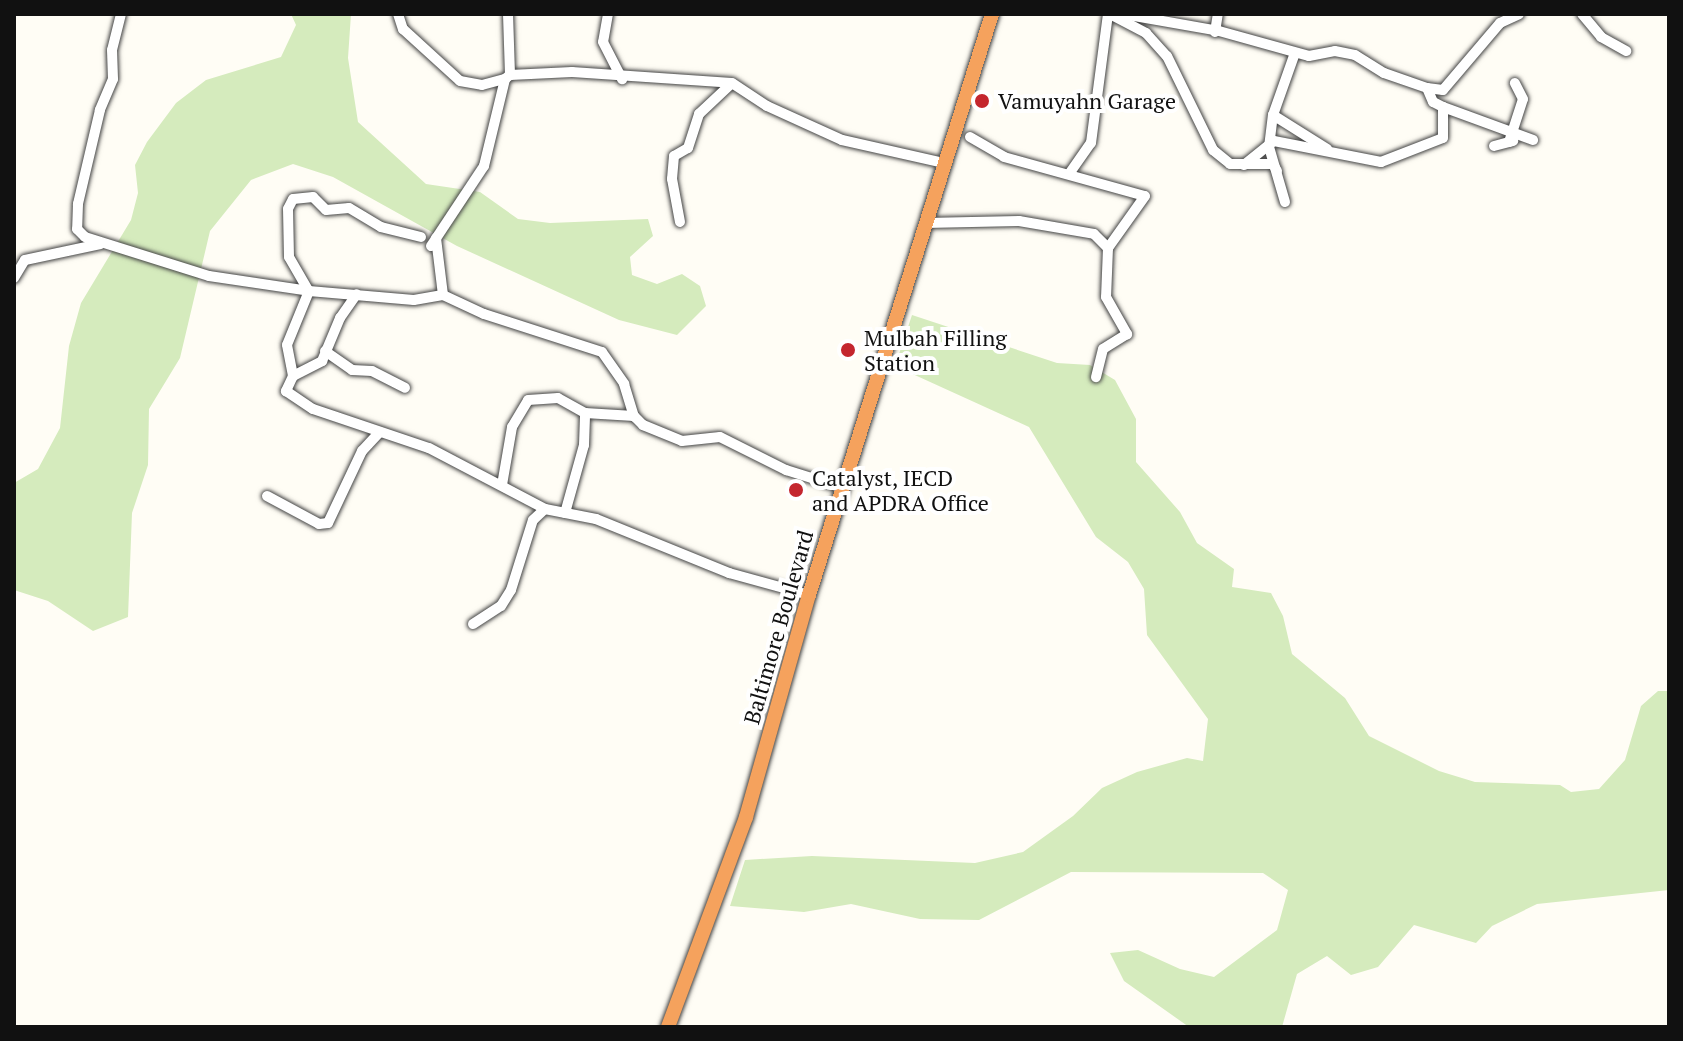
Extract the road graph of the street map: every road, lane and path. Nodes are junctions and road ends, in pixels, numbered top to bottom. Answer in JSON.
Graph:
{"nodes":[{"id":1,"x":121,"y":14,"type":"edge"},
{"id":2,"x":398,"y":14,"type":"edge"},
{"id":3,"x":508,"y":14,"type":"edge"},
{"id":4,"x":608,"y":14,"type":"edge"},
{"id":5,"x":992,"y":14,"type":"edge"},
{"id":6,"x":1109,"y":14,"type":"edge"},
{"id":7,"x":1123,"y":14,"type":"edge"},
{"id":8,"x":1218,"y":14,"type":"edge"},
{"id":9,"x":1519,"y":14,"type":"edge"},
{"id":10,"x":1582,"y":14,"type":"edge"},
{"id":11,"x":1215,"y":32,"type":"junction"},
{"id":12,"x":1626,"y":51,"type":"dead end"},
{"id":13,"x":1295,"y":53,"type":"junction"},
{"id":14,"x":507,"y":77,"type":"junction"},
{"id":15,"x":622,"y":79,"type":"junction"},
{"id":16,"x":732,"y":83,"type":"junction"},
{"id":17,"x":1515,"y":83,"type":"dead end"},
{"id":18,"x":1427,"y":88,"type":"junction"},
{"id":19,"x":1443,"y":107,"type":"junction"},
{"id":20,"x":1273,"y":115,"type":"junction"},
{"id":21,"x":1513,"y":131,"type":"junction"},
{"id":22,"x":970,"y":137,"type":"dead end"},
{"id":23,"x":1509,"y":142,"type":"junction"},
{"id":24,"x":1494,"y":146,"type":"dead end"},
{"id":25,"x":1269,"y":147,"type":"junction"},
{"id":26,"x":1327,"y":149,"type":"junction"},
{"id":27,"x":944,"y":163,"type":"junction"},
{"id":28,"x":1244,"y":165,"type":"junction"},
{"id":29,"x":1277,"y":171,"type":"junction"},
{"id":30,"x":1069,"y":174,"type":"junction"},
{"id":31,"x":1285,"y":202,"type":"dead end"},
{"id":32,"x":680,"y":222,"type":"dead end"},
{"id":33,"x":925,"y":223,"type":"junction"},
{"id":34,"x":421,"y":237,"type":"dead end"},
{"id":35,"x":102,"y":244,"type":"junction"},
{"id":36,"x":1108,"y":248,"type":"junction"},
{"id":37,"x":14,"y":278,"type":"edge"},
{"id":38,"x":309,"y":291,"type":"junction"},
{"id":39,"x":357,"y":294,"type":"junction"},
{"id":40,"x":443,"y":295,"type":"junction"},
{"id":41,"x":325,"y":351,"type":"junction"},
{"id":42,"x":293,"y":376,"type":"junction"},
{"id":43,"x":1096,"y":377,"type":"dead end"},
{"id":44,"x":405,"y":388,"type":"dead end"},
{"id":45,"x":585,"y":413,"type":"junction"},
{"id":46,"x":634,"y":416,"type":"junction"},
{"id":47,"x":380,"y":432,"type":"junction"},
{"id":48,"x":502,"y":485,"type":"junction"},
{"id":49,"x":843,"y":488,"type":"junction"},
{"id":50,"x":267,"y":496,"type":"dead end"},
{"id":51,"x":545,"y":509,"type":"junction"},
{"id":52,"x":565,"y":513,"type":"junction"},
{"id":53,"x":809,"y":595,"type":"junction"},
{"id":54,"x":473,"y":624,"type":"dead end"},
{"id":55,"x":668,"y":1027,"type":"edge"}],
"edges":[{"from":1,"to":35,"type":"street"},
{"from":2,"to":14,"type":"street"},
{"from":3,"to":14,"type":"street"},
{"from":4,"to":15,"type":"street"},
{"from":5,"to":27,"type":"highway","name":"Baltimore Boulevard"},
{"from":6,"to":28,"type":"street"},
{"from":6,"to":30,"type":"street"},
{"from":7,"to":11,"type":"street"},
{"from":8,"to":11,"type":"street"},
{"from":9,"to":18,"type":"street"},
{"from":10,"to":12,"type":"street"},
{"from":11,"to":13,"type":"street"},
{"from":13,"to":18,"type":"street"},
{"from":13,"to":20,"type":"street"},
{"from":14,"to":15,"type":"street"},
{"from":14,"to":40,"type":"street"},
{"from":15,"to":16,"type":"street"},
{"from":16,"to":27,"type":"street"},
{"from":16,"to":32,"type":"street"},
{"from":17,"to":21,"type":"street"},
{"from":18,"to":19,"type":"street"},
{"from":19,"to":21,"type":"street"},
{"from":19,"to":26,"type":"street"},
{"from":20,"to":25,"type":"street"},
{"from":20,"to":26,"type":"street"},
{"from":21,"to":23,"type":"street"},
{"from":21,"to":23,"type":"street"},
{"from":22,"to":30,"type":"street"},
{"from":23,"to":24,"type":"street"},
{"from":25,"to":26,"type":"street"},
{"from":25,"to":28,"type":"street"},
{"from":25,"to":29,"type":"street"},
{"from":27,"to":33,"type":"highway","name":"Baltimore Boulevard"},
{"from":28,"to":29,"type":"street"},
{"from":29,"to":31,"type":"street"},
{"from":30,"to":36,"type":"street"},
{"from":33,"to":36,"type":"street"},
{"from":33,"to":49,"type":"highway","name":"Baltimore Boulevard"},
{"from":34,"to":38,"type":"street"},
{"from":35,"to":37,"type":"street"},
{"from":35,"to":38,"type":"street"},
{"from":36,"to":43,"type":"street"},
{"from":38,"to":39,"type":"street"},
{"from":38,"to":42,"type":"street"},
{"from":39,"to":40,"type":"street"},
{"from":39,"to":41,"type":"street"},
{"from":40,"to":46,"type":"street"},
{"from":41,"to":42,"type":"street"},
{"from":41,"to":44,"type":"street"},
{"from":42,"to":47,"type":"street"},
{"from":45,"to":46,"type":"street"},
{"from":45,"to":48,"type":"street"},
{"from":45,"to":52,"type":"street"},
{"from":46,"to":49,"type":"street"},
{"from":47,"to":48,"type":"street"},
{"from":47,"to":50,"type":"street"},
{"from":48,"to":51,"type":"street"},
{"from":49,"to":53,"type":"highway","name":"Baltimore Boulevard"},
{"from":51,"to":52,"type":"street"},
{"from":51,"to":54,"type":"street"},
{"from":52,"to":53,"type":"street"},
{"from":53,"to":55,"type":"highway","name":"Baltimore Boulevard"}]}
